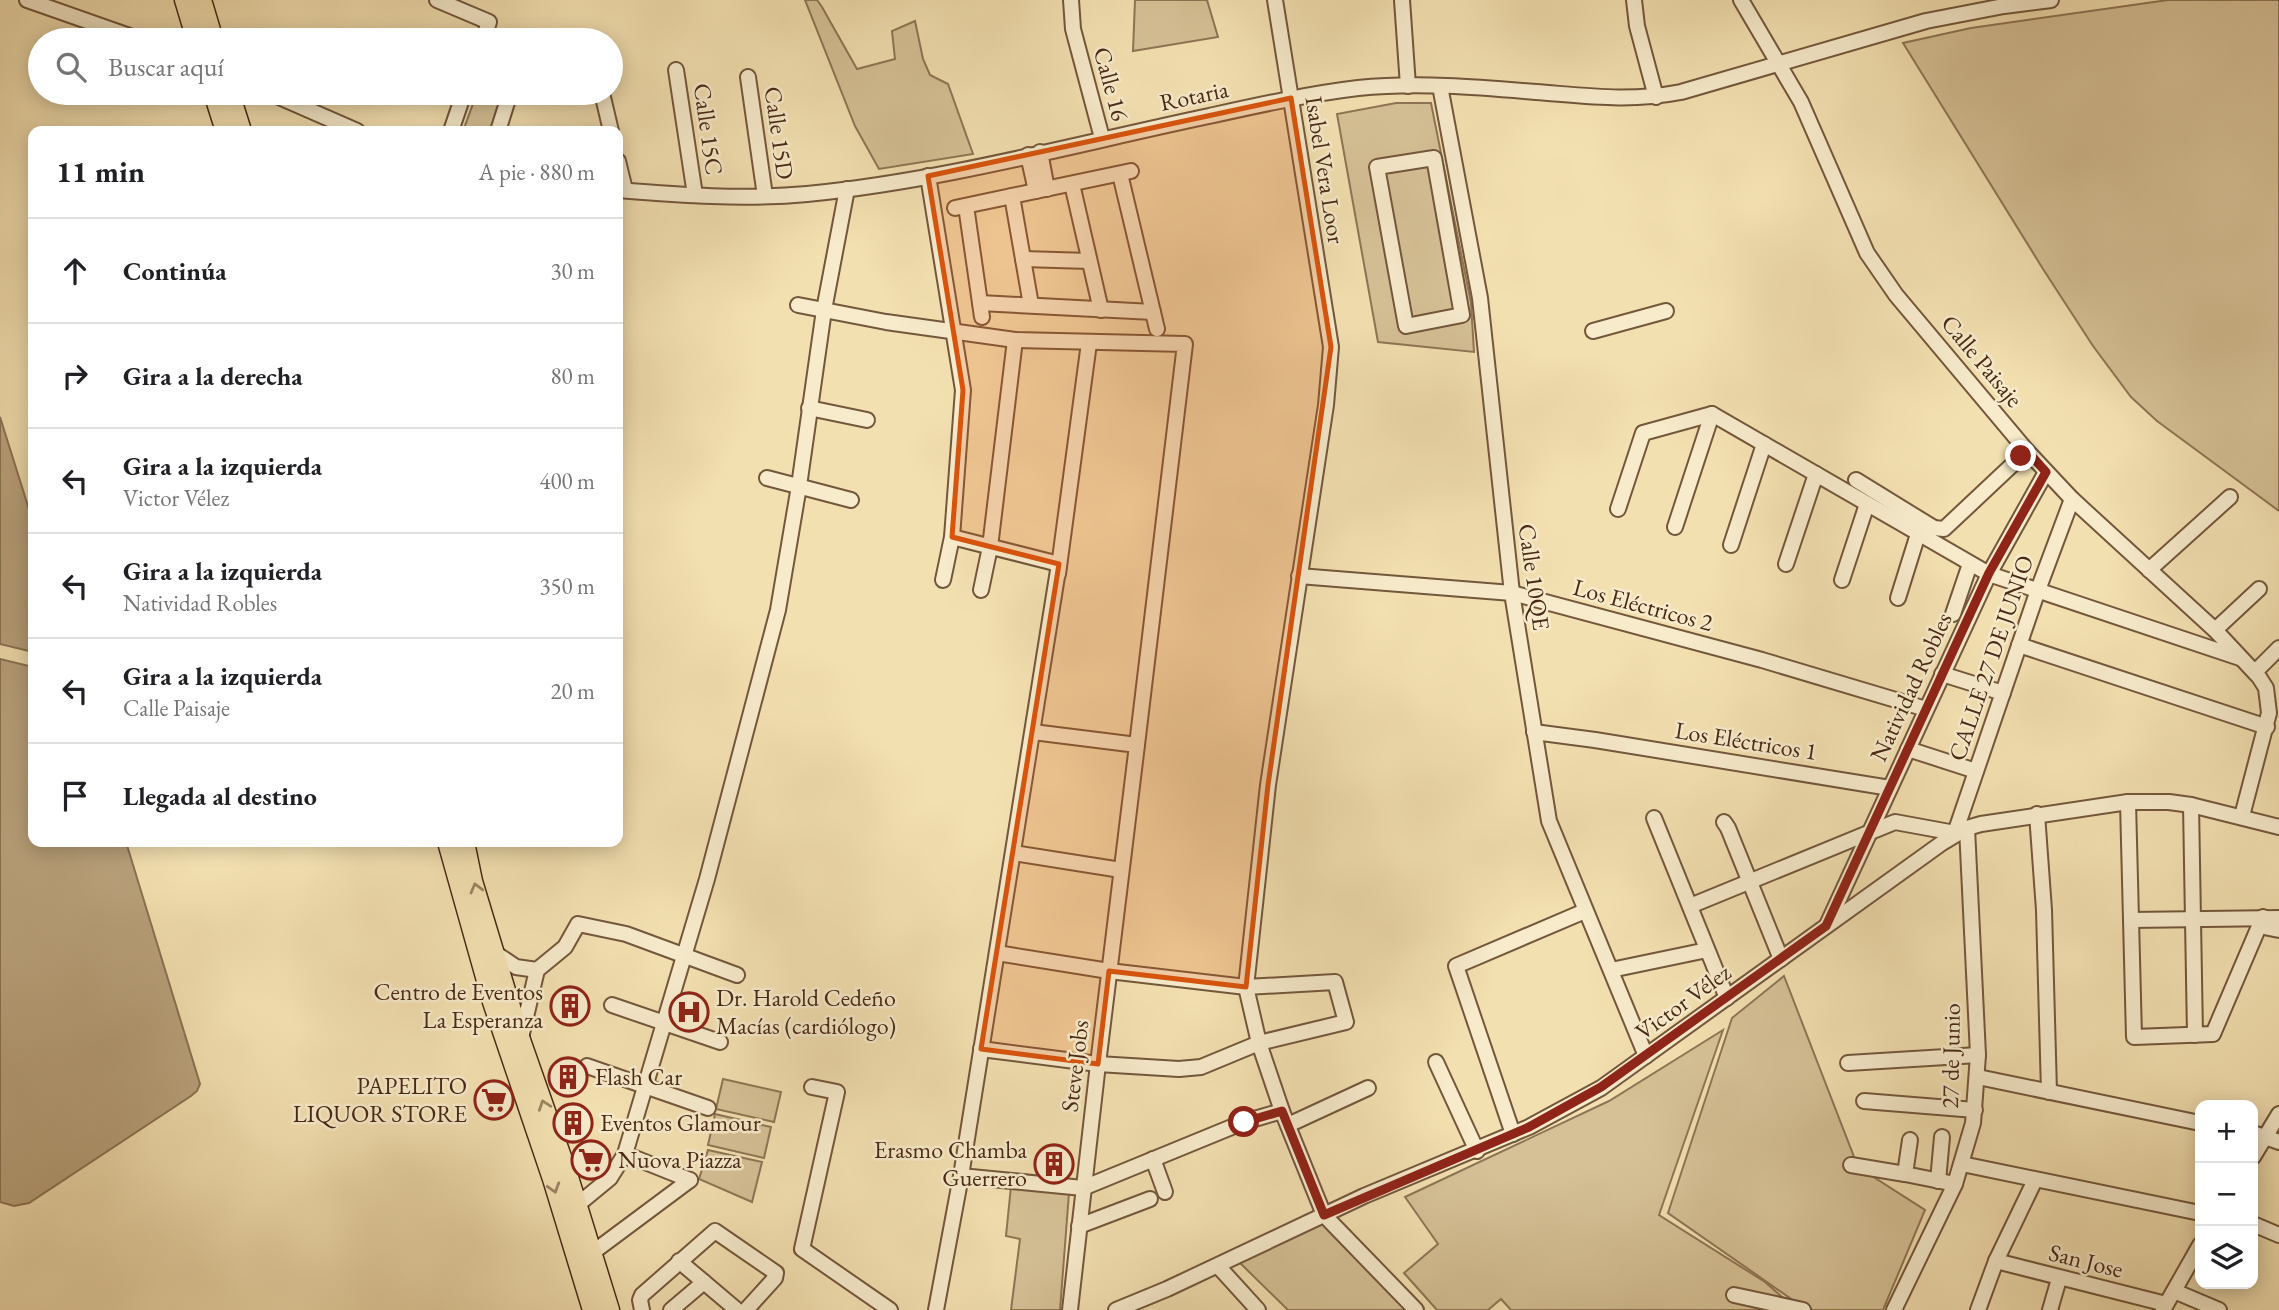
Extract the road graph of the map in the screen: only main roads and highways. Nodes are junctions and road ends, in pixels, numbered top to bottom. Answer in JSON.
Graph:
{"nodes":[{"id":1,"x":184,"y":0,"type":"edge"},
{"id":2,"x":202,"y":0,"type":"edge"},
{"id":3,"x":193,"y":28,"type":"edge"},
{"id":4,"x":210,"y":28,"type":"edge"},
{"id":5,"x":217,"y":105,"type":"edge"},
{"id":6,"x":234,"y":105,"type":"edge"},
{"id":7,"x":223,"y":126,"type":"edge"},
{"id":8,"x":240,"y":126,"type":"edge"},
{"id":9,"x":449,"y":847,"type":"edge"},
{"id":10,"x":466,"y":847,"type":"edge"},
{"id":11,"x":500,"y":999,"type":"junction"},
{"id":12,"x":592,"y":1310,"type":"edge"},
{"id":13,"x":610,"y":1310,"type":"edge"}],
"edges":[{"from":1,"to":3,"type":"main road"},
{"from":2,"to":4,"type":"main road"},
{"from":5,"to":7,"type":"main road"},
{"from":6,"to":8,"type":"main road"},
{"from":9,"to":11,"type":"main road"},
{"from":11,"to":10,"type":"main road","one_way":true},
{"from":11,"to":12,"type":"main road","one_way":true},
{"from":13,"to":11,"type":"main road","one_way":true}]}
